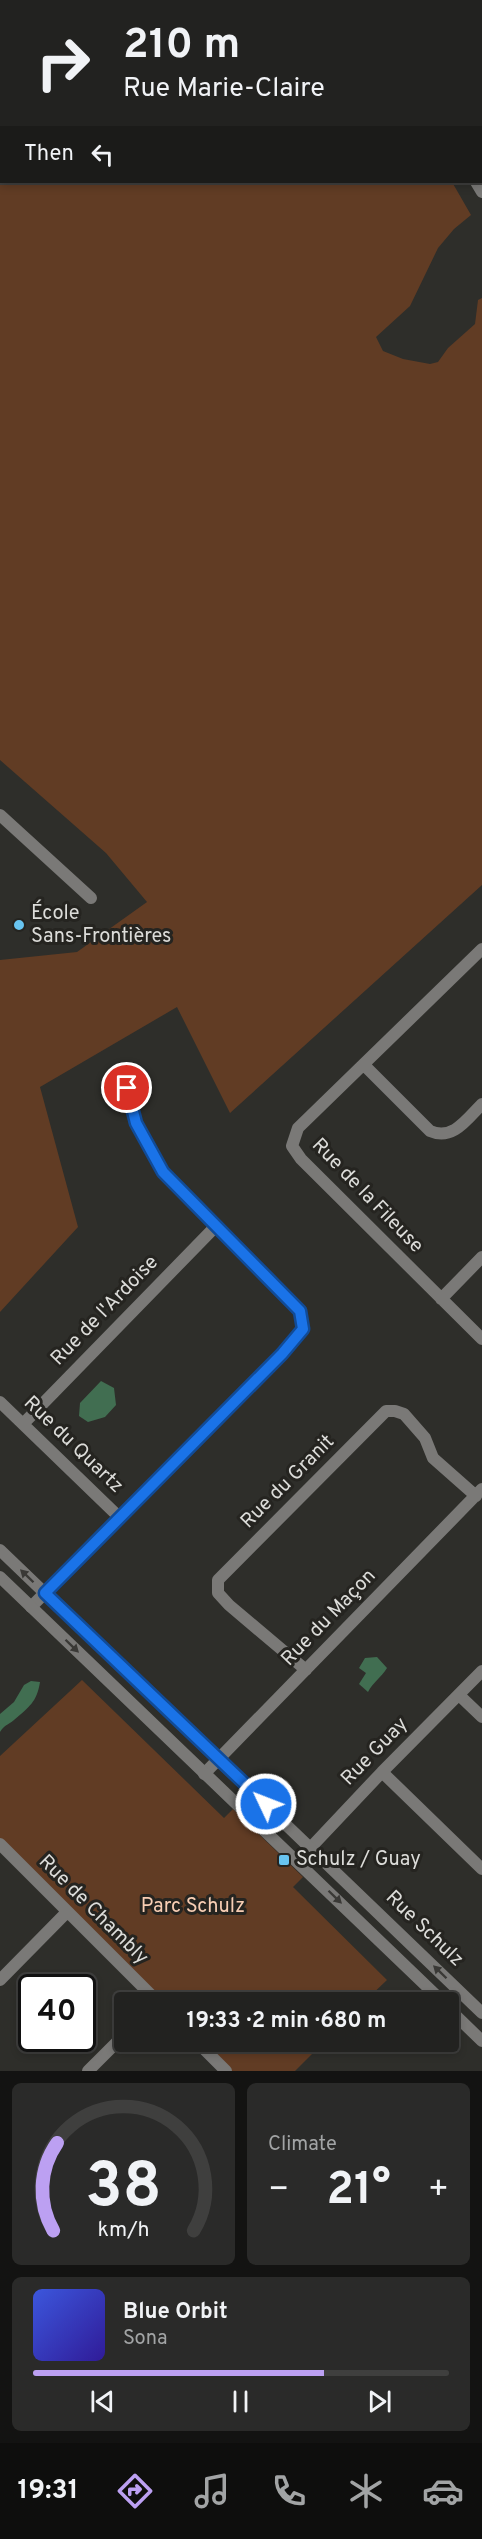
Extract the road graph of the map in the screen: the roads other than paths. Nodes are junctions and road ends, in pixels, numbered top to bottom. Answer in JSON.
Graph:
{"nodes":[{"id":1,"x":0,"y":814,"type":"edge"},
{"id":2,"x":91,"y":898,"type":"dead end"},
{"id":3,"x":482,"y":950,"type":"edge"},
{"id":4,"x":364,"y":1065,"type":"junction"},
{"id":5,"x":127,"y":1088,"type":"dead end"},
{"id":6,"x":482,"y":1104,"type":"edge"},
{"id":7,"x":216,"y":1226,"type":"junction"},
{"id":8,"x":482,"y":1257,"type":"edge"},
{"id":9,"x":441,"y":1299,"type":"junction"},
{"id":10,"x":482,"y":1339,"type":"edge"},
{"id":11,"x":0,"y":1402,"type":"edge"},
{"id":12,"x":23,"y":1424,"type":"junction"},
{"id":13,"x":479,"y":1492,"type":"edge"},
{"id":14,"x":119,"y":1517,"type":"junction"},
{"id":15,"x":0,"y":1550,"type":"edge"},
{"id":16,"x":0,"y":1576,"type":"edge"},
{"id":17,"x":45,"y":1593,"type":"junction"},
{"id":18,"x":31,"y":1607,"type":"junction"},
{"id":19,"x":306,"y":1670,"type":"junction"},
{"id":20,"x":482,"y":1671,"type":"edge"},
{"id":21,"x":142,"y":1686,"type":"junction"},
{"id":22,"x":459,"y":1695,"type":"junction"},
{"id":23,"x":128,"y":1700,"type":"junction"},
{"id":24,"x":482,"y":1717,"type":"edge"},
{"id":25,"x":218,"y":1759,"type":"junction"},
{"id":26,"x":382,"y":1772,"type":"junction"},
{"id":27,"x":204,"y":1774,"type":"junction"},
{"id":28,"x":0,"y":1844,"type":"edge"},
{"id":29,"x":311,"y":1847,"type":"junction"},
{"id":30,"x":298,"y":1861,"type":"junction"},
{"id":31,"x":482,"y":1869,"type":"edge"},
{"id":32,"x":67,"y":1912,"type":"junction"},
{"id":33,"x":419,"y":1952,"type":"junction"},
{"id":34,"x":405,"y":1966,"type":"junction"},
{"id":35,"x":0,"y":1980,"type":"edge"},
{"id":36,"x":148,"y":1992,"type":"edge"},
{"id":37,"x":432,"y":1992,"type":"edge"},
{"id":38,"x":482,"y":2013,"type":"edge"},
{"id":39,"x":459,"y":2019,"type":"edge"},
{"id":40,"x":482,"y":2041,"type":"edge"},
{"id":41,"x":114,"y":2045,"type":"edge"},
{"id":42,"x":207,"y":2052,"type":"edge"},
{"id":43,"x":88,"y":2071,"type":"edge"},
{"id":44,"x":226,"y":2071,"type":"edge"}],
"edges":[{"from":1,"to":2,"type":"street"},
{"from":3,"to":4,"type":"street","name":"Rue de la Fileuse"},
{"from":4,"to":6,"type":"street"},
{"from":4,"to":9,"type":"street","name":"Rue de la Fileuse"},
{"from":5,"to":7,"type":"street"},
{"from":7,"to":12,"type":"street","name":"Rue de l'Ardoise"},
{"from":7,"to":14,"type":"street"},
{"from":8,"to":9,"type":"street"},
{"from":9,"to":10,"type":"street","name":"Rue de la Fileuse"},
{"from":11,"to":12,"type":"street","name":"Rue du Quartz"},
{"from":12,"to":14,"type":"street","name":"Rue du Quartz"},
{"from":13,"to":19,"type":"street","name":"Rue du Maçon"},
{"from":13,"to":19,"type":"street","name":"Rue du Granit"},
{"from":14,"to":17,"type":"street"},
{"from":17,"to":15,"type":"street","name":"Rue Schulz","one_way":true},
{"from":16,"to":18,"type":"street","name":"Rue Schulz"},
{"from":17,"to":18,"type":"street"},
{"from":17,"to":21,"type":"street","name":"Rue Schulz"},
{"from":18,"to":23,"type":"street","name":"Rue Schulz","one_way":true},
{"from":19,"to":25,"type":"street","name":"Rue du Maçon"},
{"from":20,"to":22,"type":"street","name":"Rue Guay"},
{"from":21,"to":23,"type":"street"},
{"from":21,"to":25,"type":"street","name":"Rue Schulz"},
{"from":22,"to":24,"type":"street"},
{"from":22,"to":26,"type":"street","name":"Rue Guay"},
{"from":23,"to":27,"type":"street","name":"Rue Schulz"},
{"from":25,"to":27,"type":"street","name":"Rue du Maçon"},
{"from":25,"to":29,"type":"street","name":"Rue Schulz"},
{"from":26,"to":29,"type":"street","name":"Rue Guay"},
{"from":26,"to":31,"type":"street"},
{"from":27,"to":30,"type":"street","name":"Rue Schulz"},
{"from":28,"to":32,"type":"street","name":"Rue de Chambly"},
{"from":29,"to":30,"type":"street","name":"Rue Guay"},
{"from":29,"to":33,"type":"street","name":"Rue Schulz"},
{"from":30,"to":34,"type":"street","name":"Rue Schulz","one_way":true},
{"from":32,"to":35,"type":"street"},
{"from":32,"to":36,"type":"street","name":"Rue de Chambly"},
{"from":33,"to":34,"type":"street"},
{"from":38,"to":33,"type":"street","name":"Rue Schulz","one_way":true},
{"from":34,"to":37,"type":"street","name":"Rue Schulz"},
{"from":39,"to":40,"type":"street"},
{"from":41,"to":43,"type":"street"},
{"from":42,"to":44,"type":"street"}]}
